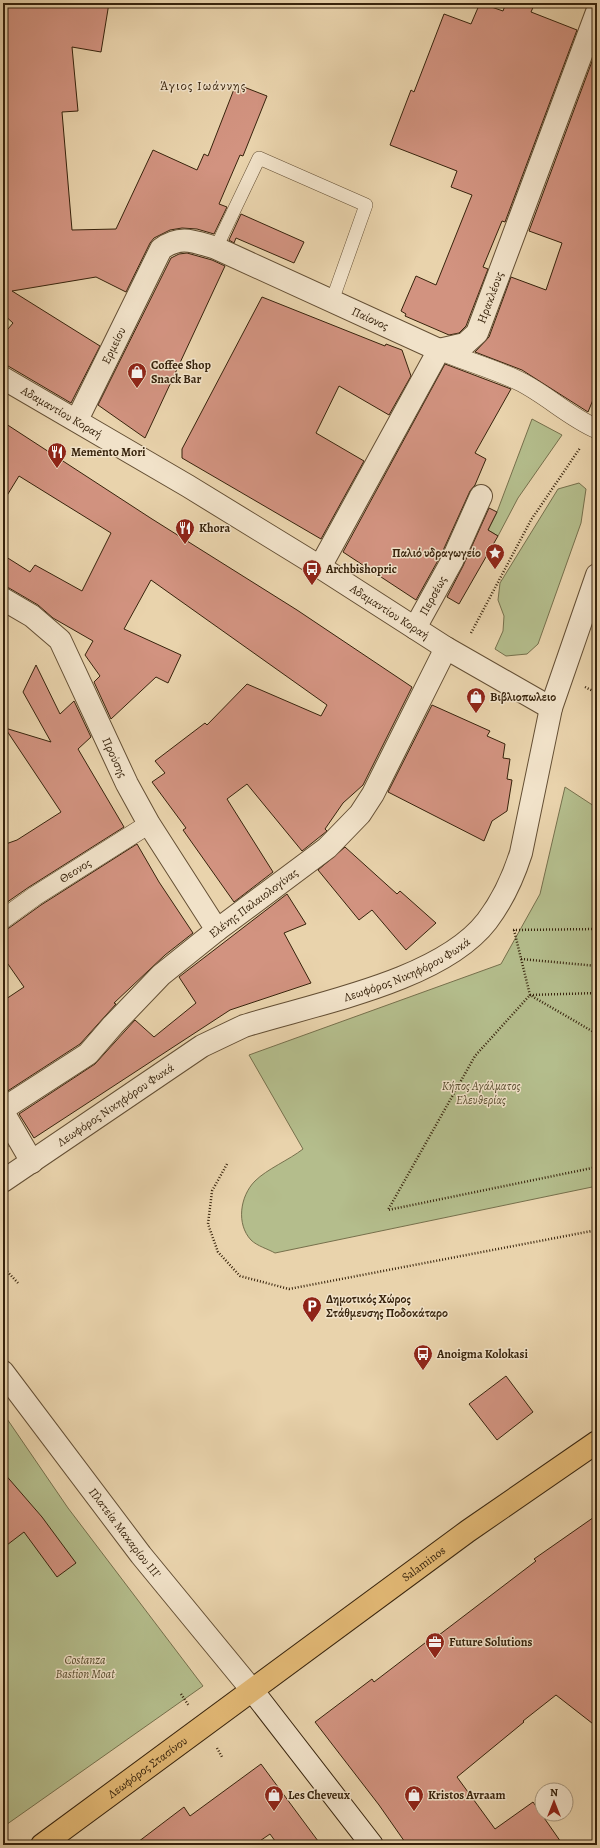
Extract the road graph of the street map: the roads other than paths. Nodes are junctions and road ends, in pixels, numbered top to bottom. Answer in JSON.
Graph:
{"nodes":[{"id":1,"x":597,"y":12,"type":"edge"},
{"id":2,"x":216,"y":248,"type":"junction"},
{"id":3,"x":151,"y":272,"type":"joint"},
{"id":4,"x":332,"y":301,"type":"junction"},
{"id":5,"x":439,"y":350,"type":"junction"},
{"id":6,"x":3,"y":378,"type":"edge"},
{"id":7,"x":77,"y":420,"type":"junction"},
{"id":8,"x":596,"y":428,"type":"edge"},
{"id":9,"x":481,"y":496,"type":"dead end"},
{"id":10,"x":320,"y":567,"type":"junction"},
{"id":11,"x":597,"y":575,"type":"edge"},
{"id":12,"x":3,"y":599,"type":"edge"},
{"id":13,"x":415,"y":628,"type":"junction"},
{"id":14,"x":446,"y":648,"type":"junction"},
{"id":15,"x":551,"y":708,"type":"junction"},
{"id":16,"x":149,"y":824,"type":"junction"},
{"id":17,"x":3,"y":919,"type":"edge"},
{"id":18,"x":217,"y":930,"type":"junction"},
{"id":19,"x":3,"y":1109,"type":"edge"},
{"id":20,"x":3,"y":1112,"type":"edge"},
{"id":21,"x":32,"y":1162,"type":"junction"},
{"id":22,"x":3,"y":1181,"type":"edge"},
{"id":23,"x":3,"y":1372,"type":"edge"},
{"id":24,"x":597,"y":1442,"type":"edge"},
{"id":25,"x":252,"y":1690,"type":"junction"},
{"id":26,"x":42,"y":1845,"type":"edge"},
{"id":27,"x":372,"y":1845,"type":"edge"}],
"edges":[{"from":1,"to":5,"type":"street","name":"Ηρακλέους"},
{"from":2,"to":3,"type":"street","name":"Παίονος"},
{"from":2,"to":4,"type":"street","name":"Παίονος"},
{"from":2,"to":4,"type":"lane"},
{"from":3,"to":7,"type":"street","name":"Ερμείου"},
{"from":4,"to":5,"type":"street","name":"Παίονος"},
{"from":5,"to":8,"type":"street","name":"Παίονος"},
{"from":5,"to":10,"type":"street"},
{"from":6,"to":7,"type":"street","name":"Αδαμαντίου Κοραή"},
{"from":7,"to":10,"type":"street","name":"Αδαμαντίου Κοραή"},
{"from":9,"to":13,"type":"street","name":"Περσέως"},
{"from":10,"to":13,"type":"street","name":"Αδαμαντίου Κοραή"},
{"from":11,"to":15,"type":"street","name":"Λεωφόρος Νικηφόρου Φωκά"},
{"from":12,"to":16,"type":"street","name":"Προύσης"},
{"from":13,"to":14,"type":"street","name":"Αδαμαντίου Κοραή"},
{"from":14,"to":15,"type":"street","name":"Αδαμαντίου Κοραή"},
{"from":14,"to":18,"type":"street","name":"Ελένης Παλαιολογίνας"},
{"from":15,"to":21,"type":"street","name":"Λεωφόρος Νικηφόρου Φωκά"},
{"from":16,"to":17,"type":"street","name":"Θεονος"},
{"from":16,"to":18,"type":"street","name":"Προύσης"},
{"from":18,"to":19,"type":"street","name":"Ελένης Παλαιολογίνας"},
{"from":20,"to":21,"type":"street"},
{"from":21,"to":22,"type":"street","name":"Λεωφόρος Νικηφόρου Φωκά"},
{"from":23,"to":25,"type":"street","name":"Πλατεία Μακαρίου ΙΙΙ'"},
{"from":24,"to":25,"type":"main road","name":"Salaminos"},
{"from":25,"to":26,"type":"main road","name":"Λεωφόρος Στασίνου"},
{"from":25,"to":27,"type":"street","name":"Πλατεία Μακαρίου ΙΙΙ'"}]}
